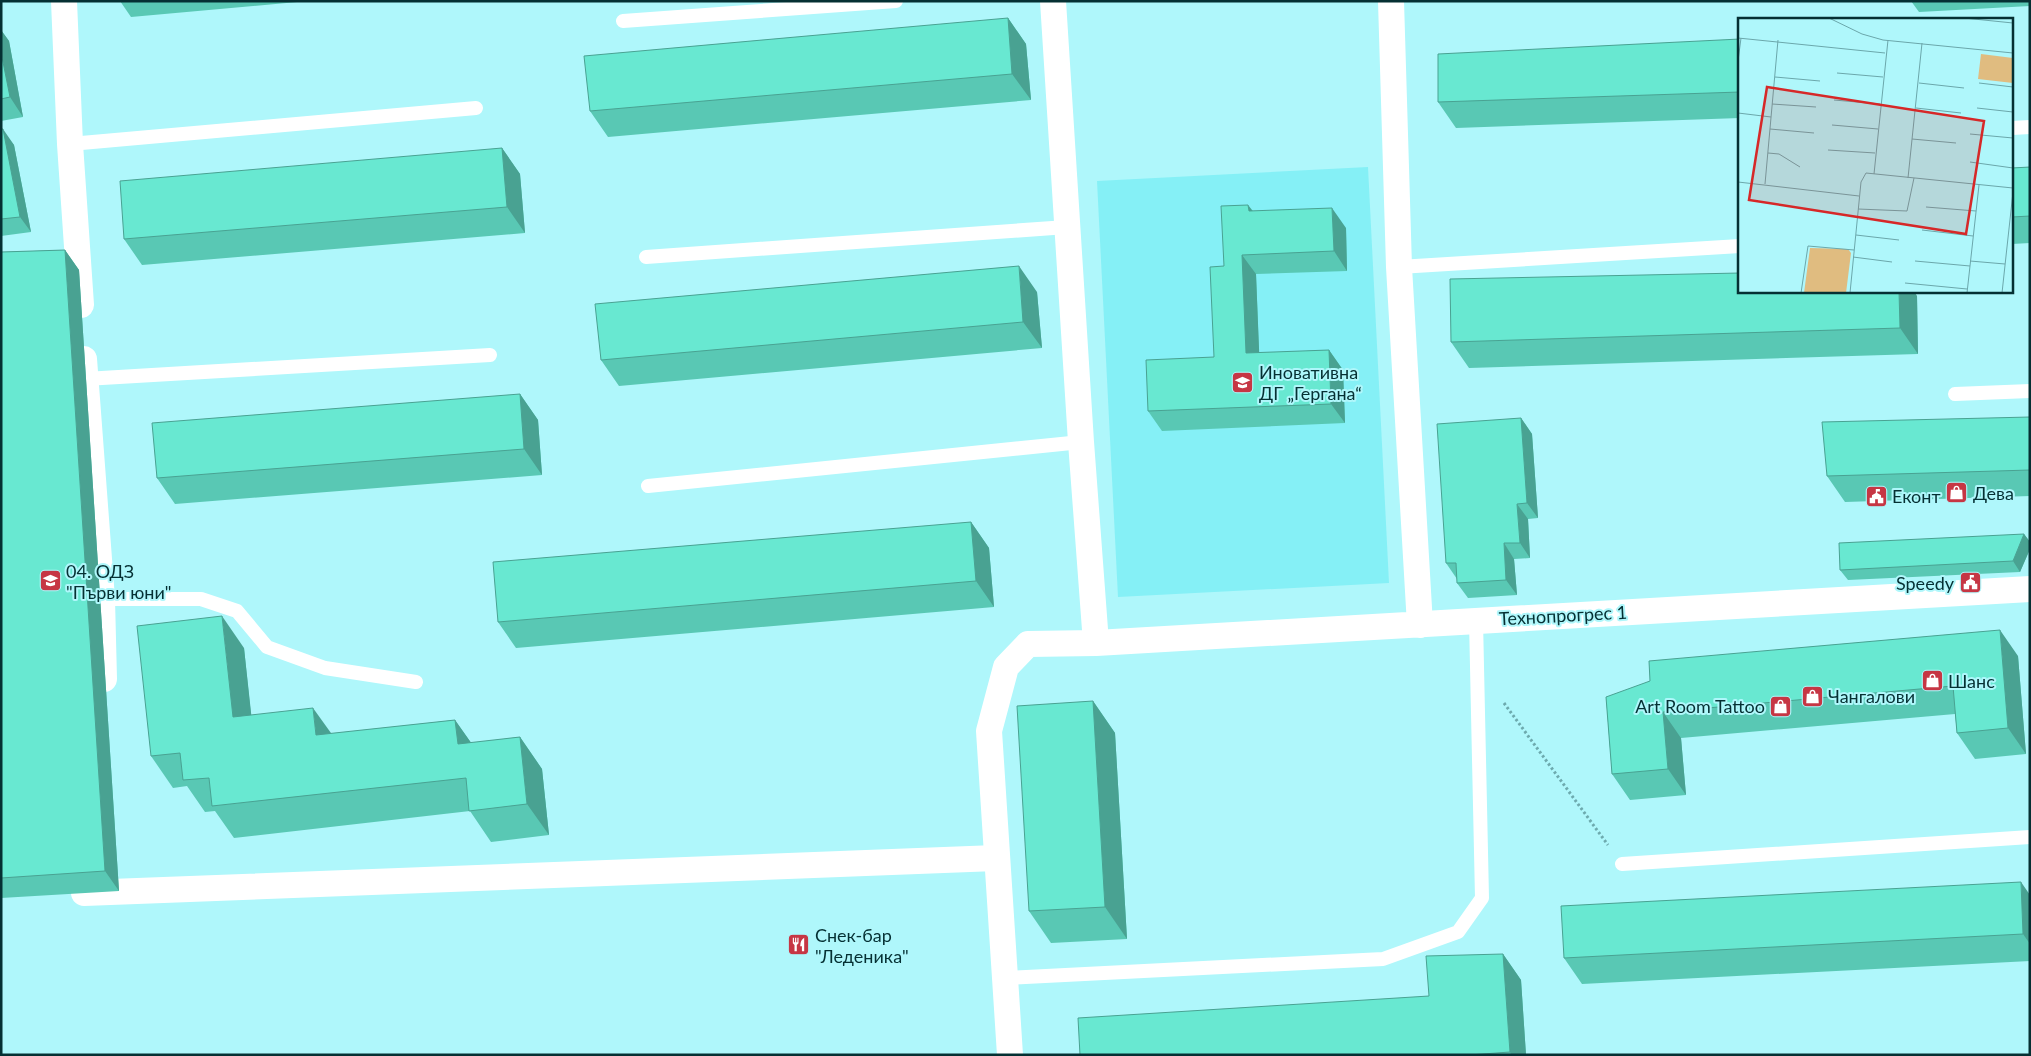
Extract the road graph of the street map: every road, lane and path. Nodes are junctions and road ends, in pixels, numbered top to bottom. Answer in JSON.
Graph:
{"nodes":[{"id":1,"x":64,"y":1,"type":"edge"},
{"id":2,"x":896,"y":1,"type":"edge"},
{"id":3,"x":1053,"y":1,"type":"edge"},
{"id":4,"x":1390,"y":1,"type":"edge"},
{"id":5,"x":623,"y":21,"type":"dead end"},
{"id":6,"x":476,"y":108,"type":"dead end"},
{"id":7,"x":2030,"y":127,"type":"edge"},
{"id":8,"x":2014,"y":128,"type":"edge"},
{"id":9,"x":70,"y":144,"type":"junction"},
{"id":10,"x":1068,"y":227,"type":"junction"},
{"id":11,"x":1738,"y":246,"type":"edge"},
{"id":12,"x":646,"y":257,"type":"dead end"},
{"id":13,"x":1398,"y":267,"type":"junction"},
{"id":14,"x":490,"y":354,"type":"dead end"},
{"id":15,"x":85,"y":379,"type":"junction"},
{"id":16,"x":2030,"y":391,"type":"edge"},
{"id":17,"x":1955,"y":394,"type":"dead end"},
{"id":18,"x":1081,"y":442,"type":"junction"},
{"id":19,"x":648,"y":486,"type":"dead end"},
{"id":20,"x":2030,"y":589,"type":"edge"},
{"id":21,"x":102,"y":599,"type":"junction"},
{"id":22,"x":1476,"y":620,"type":"junction"},
{"id":23,"x":1420,"y":625,"type":"junction"},
{"id":24,"x":1096,"y":643,"type":"junction"},
{"id":25,"x":1477,"y":666,"type":"junction"},
{"id":26,"x":416,"y":682,"type":"dead end"},
{"id":27,"x":106,"y":702,"type":"dead end"},
{"id":28,"x":2030,"y":837,"type":"edge"},
{"id":29,"x":996,"y":858,"type":"junction"},
{"id":30,"x":1622,"y":864,"type":"joint"},
{"id":31,"x":60,"y":894,"type":"edge"},
{"id":32,"x":1004,"y":978,"type":"junction"},
{"id":33,"x":1010,"y":1055,"type":"edge"}],
"edges":[{"from":1,"to":9,"type":"street"},
{"from":2,"to":5,"type":"lane"},
{"from":3,"to":10,"type":"street"},
{"from":4,"to":13,"type":"street"},
{"from":6,"to":9,"type":"lane"},
{"from":7,"to":8,"type":"lane"},
{"from":9,"to":15,"type":"street"},
{"from":10,"to":12,"type":"lane"},
{"from":10,"to":18,"type":"street"},
{"from":11,"to":13,"type":"lane"},
{"from":13,"to":23,"type":"street"},
{"from":14,"to":15,"type":"lane"},
{"from":15,"to":21,"type":"street"},
{"from":16,"to":17,"type":"lane"},
{"from":18,"to":19,"type":"lane"},
{"from":18,"to":24,"type":"street"},
{"from":20,"to":22,"type":"street","name":"Технопрогрес 1"},
{"from":21,"to":26,"type":"lane"},
{"from":21,"to":27,"type":"street"},
{"from":22,"to":23,"type":"street","name":"Технопрогрес 1"},
{"from":22,"to":25,"type":"lane"},
{"from":23,"to":24,"type":"street","name":"Технопрогрес 1"},
{"from":24,"to":29,"type":"street","name":"Технопрогрес 1"},
{"from":25,"to":30,"type":"path"},
{"from":25,"to":32,"type":"lane"},
{"from":28,"to":30,"type":"lane"},
{"from":29,"to":31,"type":"street"},
{"from":29,"to":32,"type":"street","name":"Технопрогрес 1"},
{"from":32,"to":33,"type":"street","name":"Технопрогрес 1"}]}
